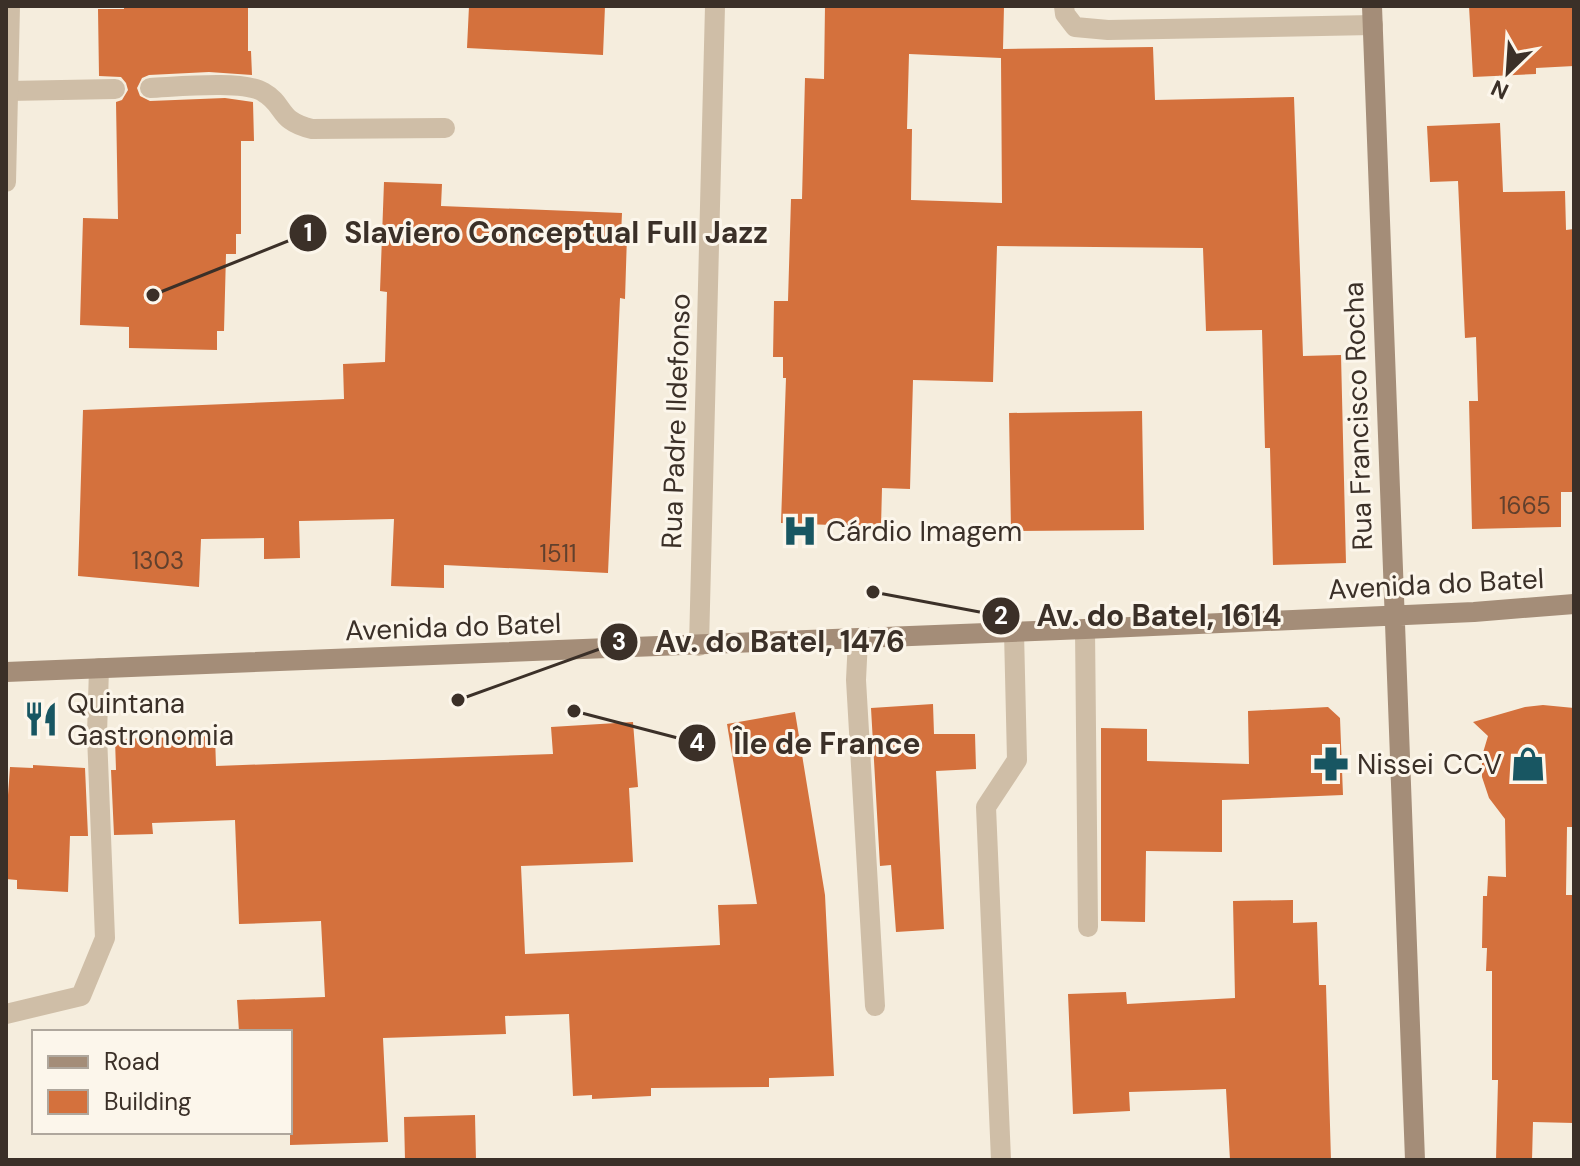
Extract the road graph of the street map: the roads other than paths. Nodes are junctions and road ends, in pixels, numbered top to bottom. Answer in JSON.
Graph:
{"nodes":[{"id":1,"x":10,"y":6,"type":"edge"},
{"id":2,"x":715,"y":6,"type":"edge"},
{"id":3,"x":1064,"y":6,"type":"edge"},
{"id":4,"x":1372,"y":16,"type":"edge"},
{"id":5,"x":150,"y":88,"type":"dead end"},
{"id":6,"x":115,"y":89,"type":"dead end"},
{"id":7,"x":8,"y":91,"type":"junction"},
{"id":8,"x":445,"y":128,"type":"dead end"},
{"id":9,"x":6,"y":182,"type":"edge"},
{"id":10,"x":1574,"y":604,"type":"edge"},
{"id":11,"x":1394,"y":615,"type":"junction"},
{"id":12,"x":1085,"y":629,"type":"junction"},
{"id":13,"x":1014,"y":632,"type":"junction"},
{"id":14,"x":858,"y":639,"type":"junction"},
{"id":15,"x":699,"y":646,"type":"junction"},
{"id":16,"x":99,"y":668,"type":"junction"},
{"id":17,"x":6,"y":672,"type":"edge"},
{"id":18,"x":1088,"y":927,"type":"dead end"},
{"id":19,"x":875,"y":1006,"type":"dead end"},
{"id":20,"x":6,"y":1014,"type":"edge"},
{"id":21,"x":1001,"y":1160,"type":"edge"},
{"id":22,"x":1415,"y":1160,"type":"edge"}],
"edges":[{"from":1,"to":7,"type":"street"},
{"from":2,"to":15,"type":"street","name":"Rua Padre Ildefonso"},
{"from":3,"to":4,"type":"street"},
{"from":4,"to":11,"type":"main road","name":"Rua Francisco Rocha"},
{"from":5,"to":8,"type":"street"},
{"from":6,"to":7,"type":"street"},
{"from":7,"to":9,"type":"street"},
{"from":10,"to":11,"type":"main road","name":"Avenida do Batel"},
{"from":11,"to":12,"type":"main road","name":"Avenida do Batel"},
{"from":11,"to":22,"type":"main road","name":"Rua Francisco Rocha"},
{"from":12,"to":13,"type":"main road","name":"Avenida do Batel"},
{"from":12,"to":18,"type":"street"},
{"from":13,"to":14,"type":"main road","name":"Avenida do Batel"},
{"from":13,"to":21,"type":"street"},
{"from":14,"to":15,"type":"main road","name":"Avenida do Batel"},
{"from":14,"to":19,"type":"street"},
{"from":15,"to":16,"type":"main road","name":"Avenida do Batel"},
{"from":16,"to":17,"type":"main road","name":"Avenida do Batel"},
{"from":16,"to":20,"type":"street"}]}
